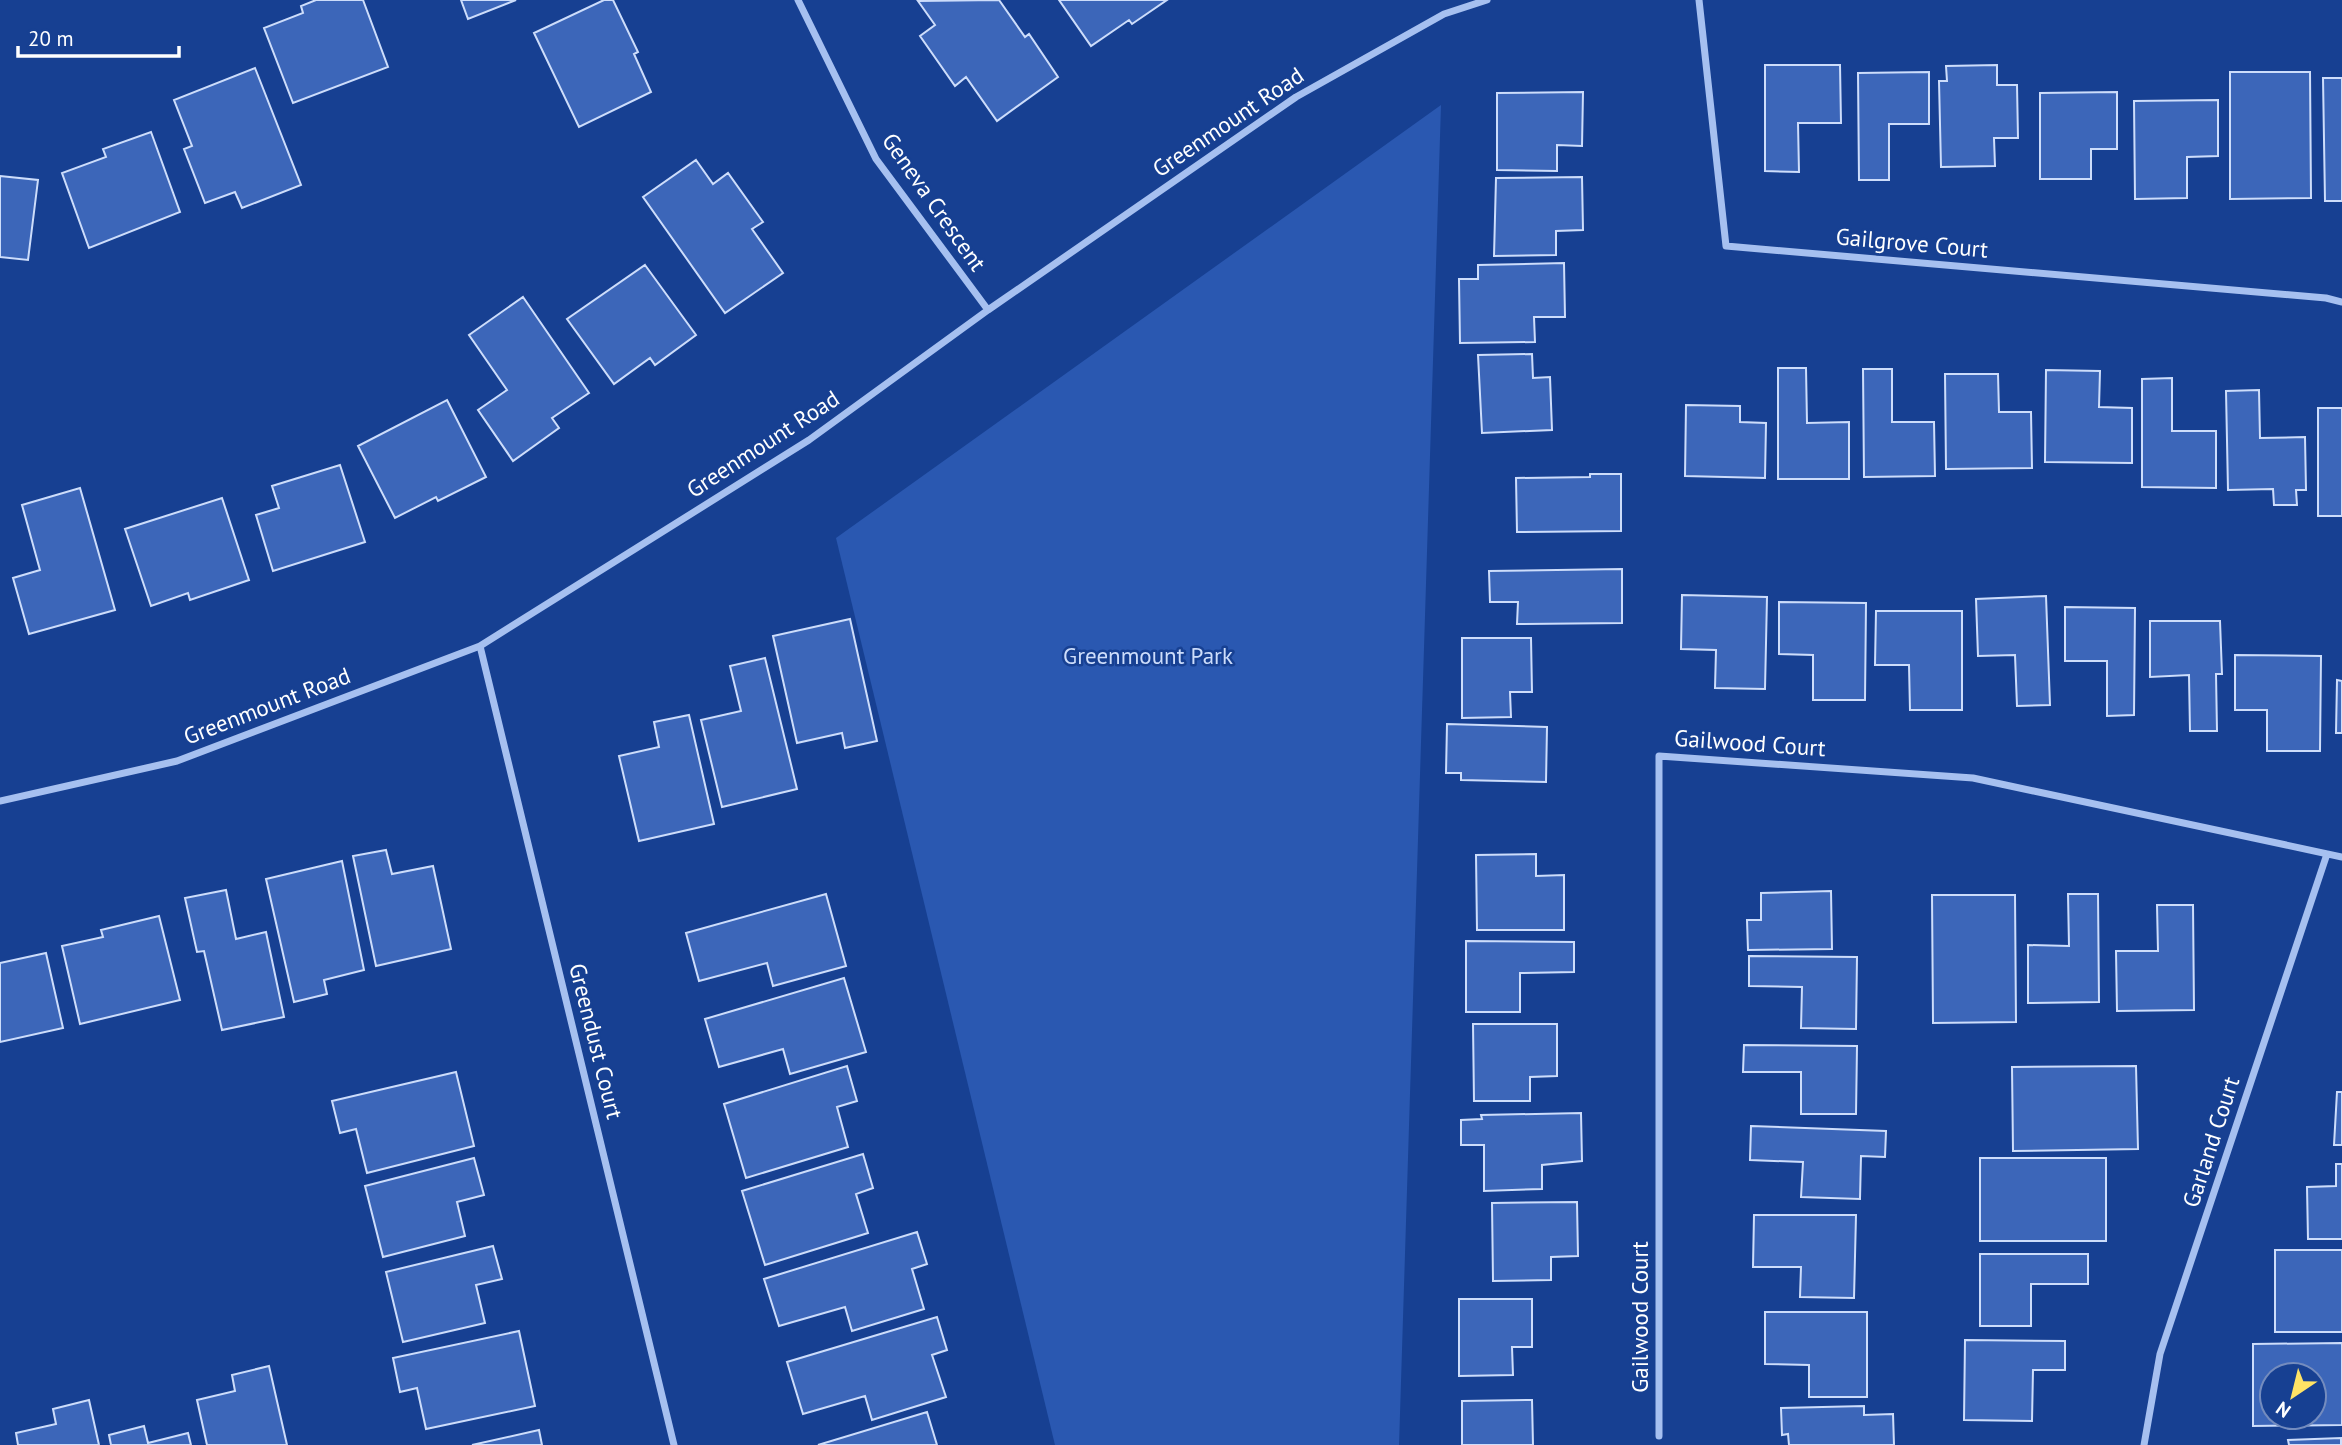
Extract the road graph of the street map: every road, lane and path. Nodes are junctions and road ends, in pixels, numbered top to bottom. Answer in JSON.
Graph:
{"nodes":[{"id":1,"x":798,"y":0,"type":"edge"},
{"id":2,"x":1487,"y":0,"type":"edge"},
{"id":3,"x":1699,"y":0,"type":"edge"},
{"id":4,"x":2342,"y":302,"type":"edge"},
{"id":5,"x":988,"y":310,"type":"junction"},
{"id":6,"x":480,"y":646,"type":"junction"},
{"id":7,"x":0,"y":801,"type":"edge"},
{"id":8,"x":2327,"y":854,"type":"junction"},
{"id":9,"x":2342,"y":857,"type":"edge"},
{"id":10,"x":1659,"y":1436,"type":"dead end"},
{"id":11,"x":674,"y":1445,"type":"edge"},
{"id":12,"x":2144,"y":1445,"type":"edge"}],
"edges":[{"from":1,"to":5,"type":"street","name":"Geneva Crescent"},
{"from":2,"to":5,"type":"street","name":"Greenmount Road"},
{"from":3,"to":4,"type":"street","name":"Gailgrove Court"},
{"from":5,"to":6,"type":"street","name":"Greenmount Road"},
{"from":6,"to":7,"type":"street","name":"Greenmount Road"},
{"from":6,"to":11,"type":"street","name":"Greendust Court"},
{"from":8,"to":9,"type":"street","name":"Gailwood Court"},
{"from":8,"to":10,"type":"street","name":"Gailwood Court"},
{"from":8,"to":12,"type":"street","name":"Garland Court"}]}
